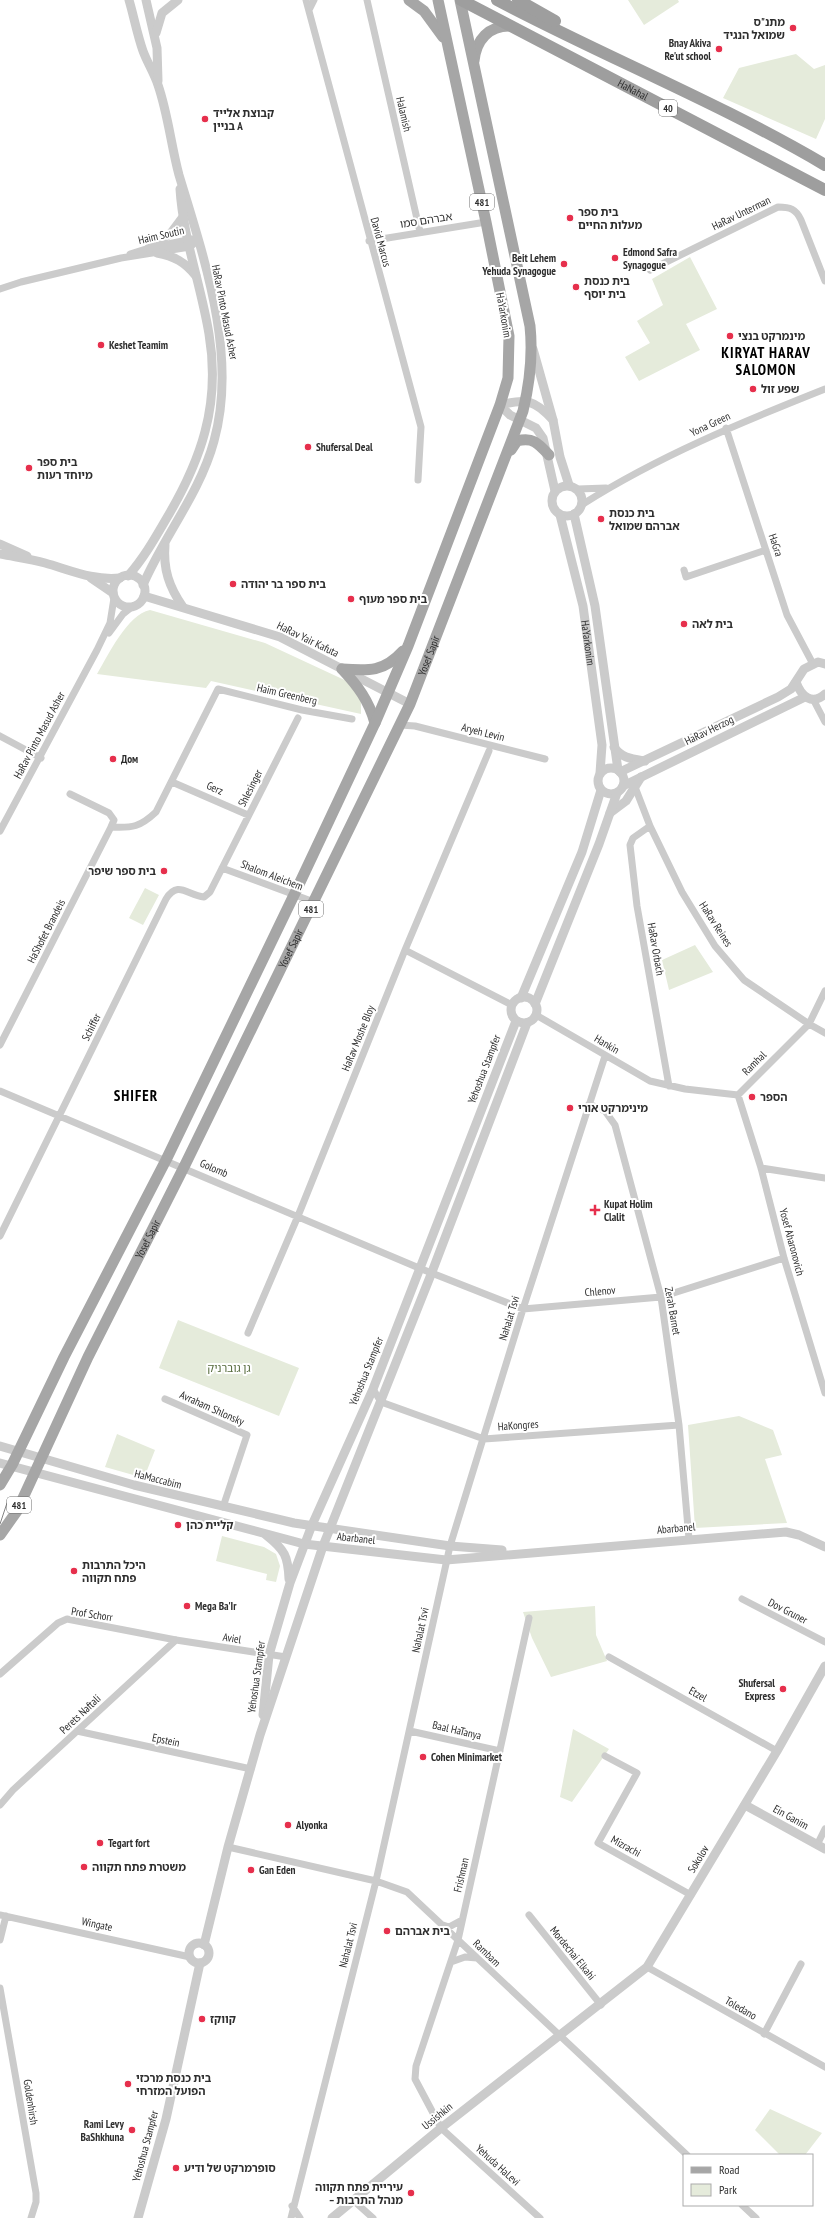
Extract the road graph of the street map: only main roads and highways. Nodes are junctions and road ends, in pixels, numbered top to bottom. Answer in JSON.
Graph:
{"nodes":[{"id":1,"x":409,"y":0,"type":"edge"},
{"id":2,"x":438,"y":0,"type":"edge"},
{"id":3,"x":461,"y":0,"type":"edge"},
{"id":4,"x":497,"y":0,"type":"edge"},
{"id":5,"x":518,"y":0,"type":"edge"},
{"id":6,"x":511,"y":26,"type":"junction"},
{"id":7,"x":447,"y":44,"type":"junction"},
{"id":8,"x":473,"y":68,"type":"junction"},
{"id":9,"x":641,"y":70,"type":"junction"},
{"id":10,"x":825,"y":165,"type":"edge"},
{"id":11,"x":825,"y":190,"type":"edge"},
{"id":12,"x":531,"y":342,"type":"joint"},
{"id":13,"x":500,"y":405,"type":"joint"},
{"id":14,"x":507,"y":455,"type":"junction"},
{"id":15,"x":548,"y":455,"type":"road end"},
{"id":16,"x":408,"y":646,"type":"junction"},
{"id":17,"x":375,"y":723,"type":"junction"},
{"id":18,"x":0,"y":1485,"type":"edge"},
{"id":19,"x":0,"y":1535,"type":"edge"}],
"edges":[{"from":1,"to":7,"type":"main road"},
{"from":2,"to":7,"type":"main road","name":"HaYarkonim","number":"481"},
{"from":3,"to":6,"type":"highway","name":"HaNahal","number":"40"},
{"from":3,"to":8,"type":"main road","name":"HaYarkonim","number":"481"},
{"from":4,"to":9,"type":"highway","name":"HaNahal","number":"40"},
{"from":5,"to":9,"type":"highway","number":"40"},
{"from":6,"to":8,"type":"main road"},
{"from":6,"to":11,"type":"highway","name":"HaNahal","number":"40"},
{"from":7,"to":13,"type":"main road","name":"HaYarkonim","number":"481"},
{"from":8,"to":12,"type":"main road","name":"HaYarkonim","number":"481"},
{"from":9,"to":10,"type":"highway","name":"HaNahal","number":"40"},
{"from":12,"to":14,"type":"main road","name":"Yosef Sapir","number":"481"},
{"from":13,"to":16,"type":"main road","name":"Yosef Sapir","number":"481"},
{"from":14,"to":15,"type":"main road"},
{"from":14,"to":19,"type":"main road","name":"Yosef Sapir","number":"481"},
{"from":16,"to":17,"type":"main road","name":"Yosef Sapir","number":"481"},
{"from":16,"to":17,"type":"main road"},
{"from":17,"to":18,"type":"main road","name":"Yosef Sapir","number":"481"}]}
